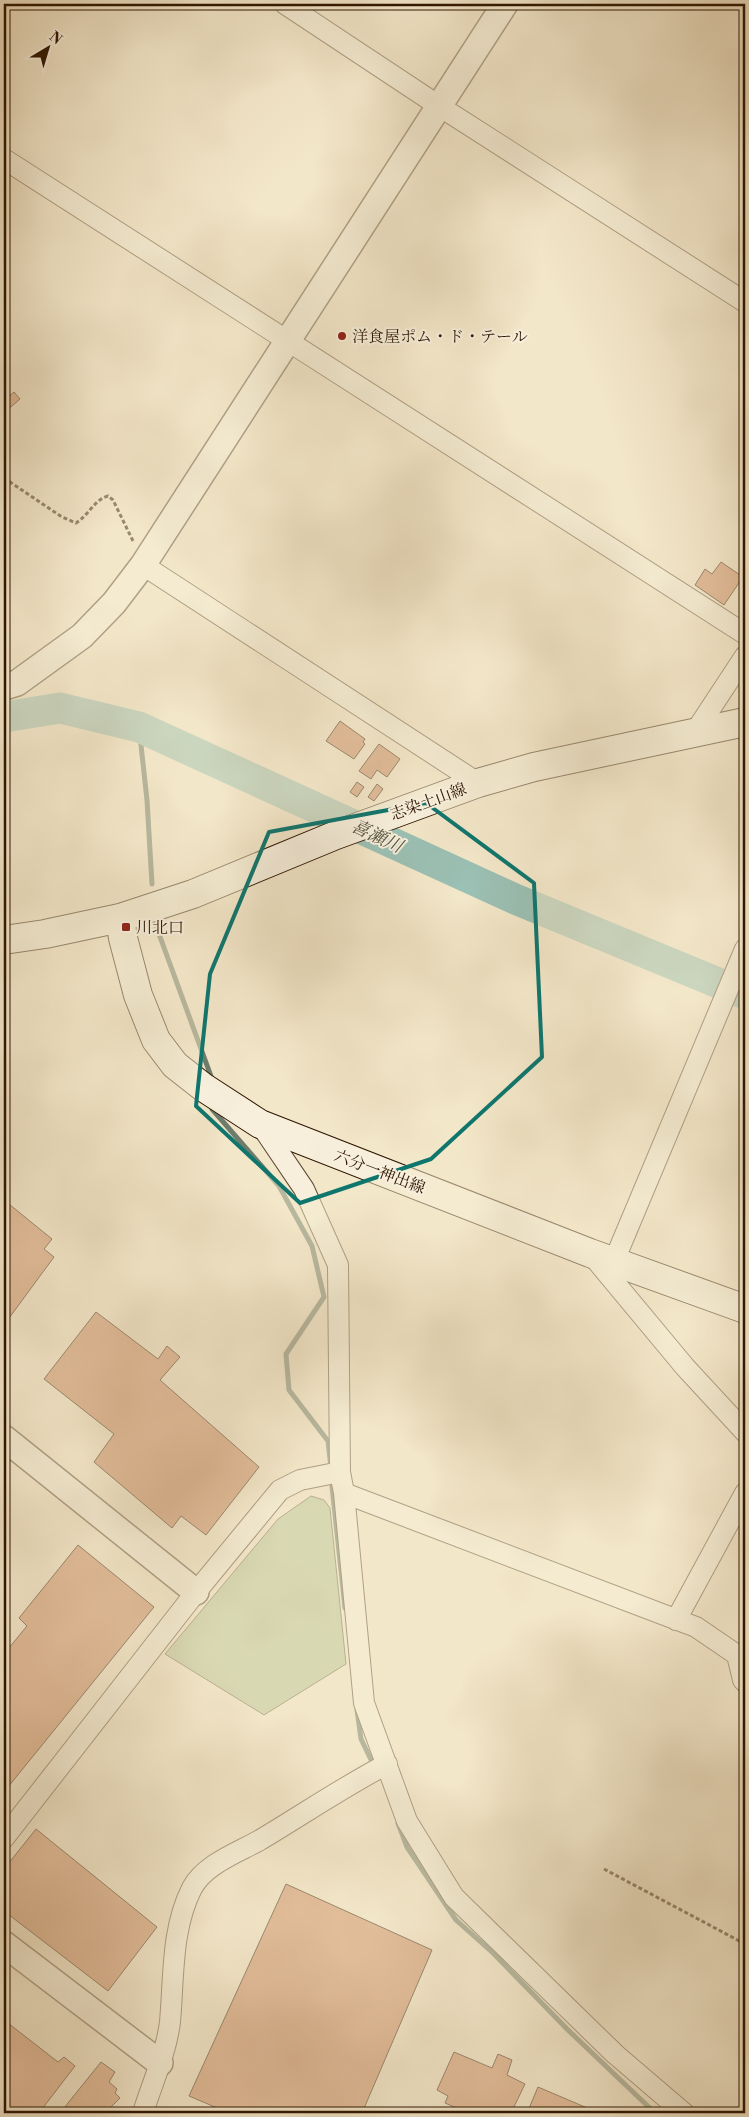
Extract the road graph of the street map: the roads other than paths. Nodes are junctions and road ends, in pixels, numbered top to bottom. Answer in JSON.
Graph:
{"nodes":[{"id":1,"x":285,"y":4,"type":"edge"},
{"id":2,"x":505,"y":4,"type":"edge"},
{"id":3,"x":439,"y":106,"type":"junction"},
{"id":4,"x":4,"y":159,"type":"edge"},
{"id":5,"x":745,"y":302,"type":"edge"},
{"id":6,"x":289,"y":340,"type":"junction"},
{"id":7,"x":143,"y":565,"type":"junction"},
{"id":8,"x":745,"y":634,"type":"edge"},
{"id":9,"x":745,"y":656,"type":"edge"},
{"id":10,"x":4,"y":687,"type":"edge"},
{"id":11,"x":745,"y":722,"type":"edge"},
{"id":12,"x":695,"y":732,"type":"junction"},
{"id":13,"x":478,"y":783,"type":"junction"},
{"id":14,"x":120,"y":918,"type":"junction"},
{"id":15,"x":4,"y":940,"type":"edge"},
{"id":16,"x":745,"y":949,"type":"edge"},
{"id":17,"x":260,"y":1124,"type":"junction"},
{"id":18,"x":602,"y":1257,"type":"junction"},
{"id":19,"x":745,"y":1309,"type":"edge"},
{"id":20,"x":745,"y":1432,"type":"edge"},
{"id":21,"x":4,"y":1438,"type":"edge"},
{"id":22,"x":340,"y":1472,"type":"junction"},
{"id":23,"x":344,"y":1492,"type":"junction"},
{"id":24,"x":745,"y":1493,"type":"edge"},
{"id":25,"x":196,"y":1592,"type":"junction"},
{"id":26,"x":676,"y":1620,"type":"junction"},
{"id":27,"x":745,"y":1682,"type":"edge"},
{"id":28,"x":387,"y":1764,"type":"junction"},
{"id":29,"x":4,"y":1838,"type":"edge"},
{"id":30,"x":4,"y":1944,"type":"edge"},
{"id":31,"x":160,"y":2063,"type":"junction"},
{"id":32,"x":143,"y":2113,"type":"edge"},
{"id":33,"x":684,"y":2113,"type":"edge"}],
"edges":[{"from":1,"to":3,"type":"street"},
{"from":2,"to":3,"type":"street"},
{"from":3,"to":5,"type":"street"},
{"from":3,"to":6,"type":"street"},
{"from":4,"to":6,"type":"street"},
{"from":6,"to":7,"type":"street"},
{"from":6,"to":8,"type":"street"},
{"from":7,"to":10,"type":"street"},
{"from":7,"to":13,"type":"street"},
{"from":9,"to":12,"type":"street"},
{"from":11,"to":12,"type":"main road","name":"志染土山線"},
{"from":12,"to":13,"type":"main road","name":"志染土山線"},
{"from":13,"to":14,"type":"main road","name":"志染土山線"},
{"from":14,"to":15,"type":"main road","name":"志染土山線"},
{"from":14,"to":17,"type":"main road","name":"六分一神出線"},
{"from":16,"to":18,"type":"street"},
{"from":17,"to":18,"type":"main road","name":"六分一神出線"},
{"from":17,"to":22,"type":"street"},
{"from":18,"to":19,"type":"main road","name":"六分一神出線"},
{"from":18,"to":20,"type":"street"},
{"from":21,"to":25,"type":"street"},
{"from":22,"to":23,"type":"street"},
{"from":22,"to":25,"type":"street"},
{"from":23,"to":26,"type":"street"},
{"from":23,"to":28,"type":"street"},
{"from":24,"to":26,"type":"street"},
{"from":25,"to":29,"type":"street"},
{"from":26,"to":27,"type":"street"},
{"from":28,"to":31,"type":"street"},
{"from":28,"to":33,"type":"street"},
{"from":30,"to":31,"type":"street"},
{"from":31,"to":32,"type":"street"}]}
